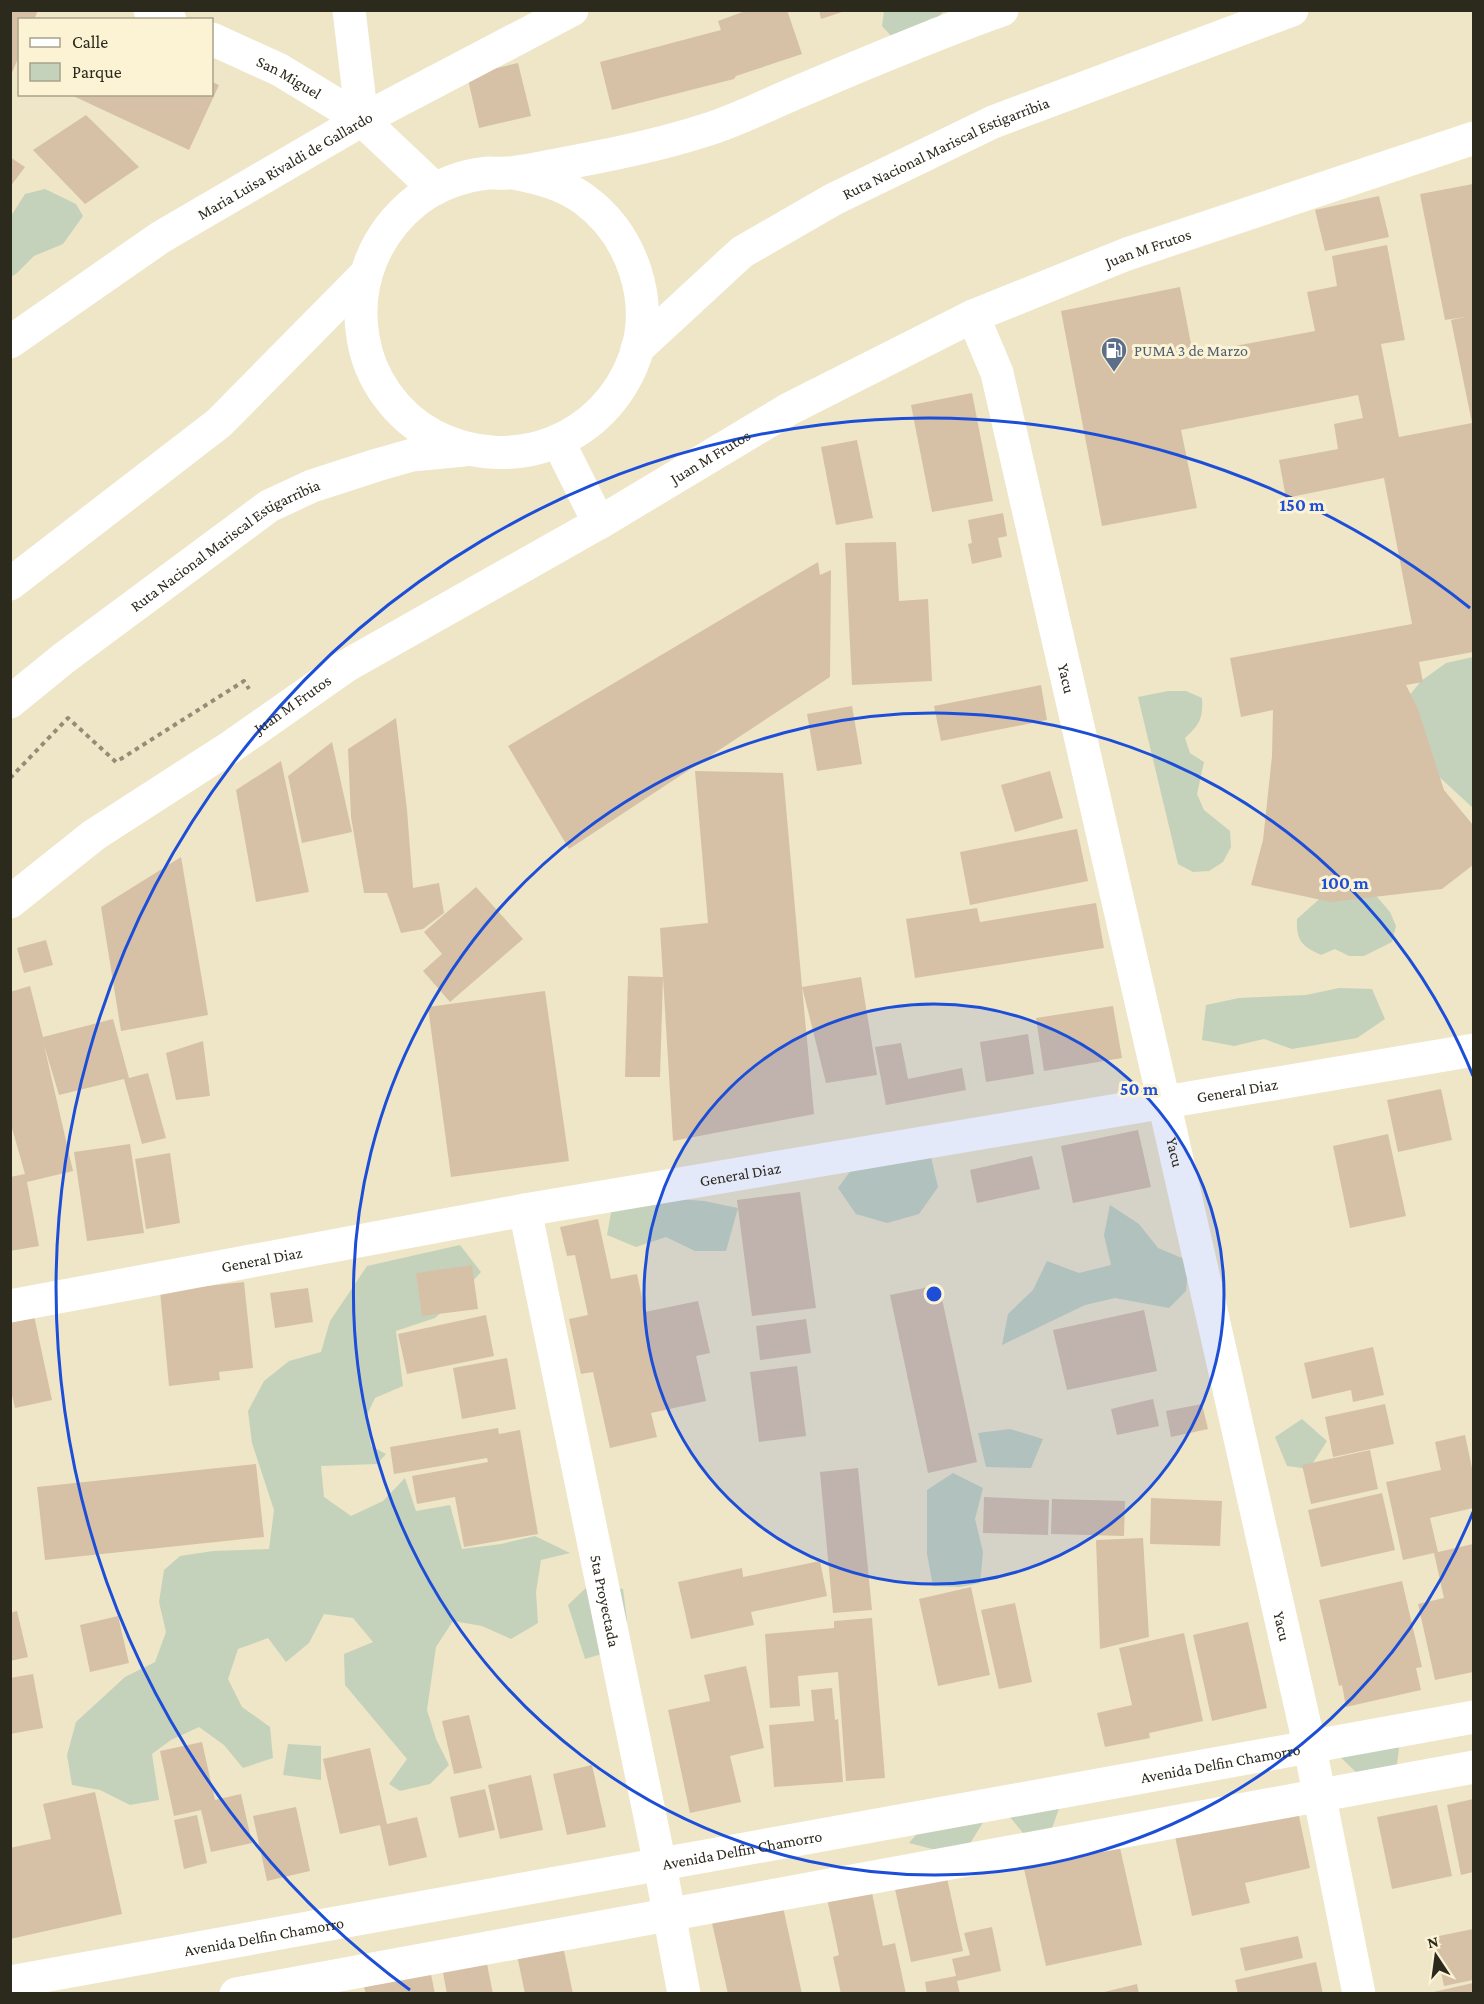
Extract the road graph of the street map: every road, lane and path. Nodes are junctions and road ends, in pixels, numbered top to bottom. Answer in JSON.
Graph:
{"nodes":[{"id":1,"x":150,"y":10,"type":"edge"},
{"id":2,"x":349,"y":10,"type":"edge"},
{"id":3,"x":572,"y":10,"type":"edge"},
{"id":4,"x":1002,"y":10,"type":"edge"},
{"id":5,"x":1292,"y":10,"type":"edge"},
{"id":6,"x":166,"y":18,"type":"edge"},
{"id":7,"x":213,"y":39,"type":"edge"},
{"id":8,"x":362,"y":120,"type":"junction"},
{"id":9,"x":1473,"y":138,"type":"edge"},
{"id":10,"x":514,"y":173,"type":"junction"},
{"id":11,"x":435,"y":189,"type":"junction"},
{"id":12,"x":365,"y":275,"type":"junction"},
{"id":13,"x":973,"y":316,"type":"junction"},
{"id":14,"x":10,"y":342,"type":"edge"},
{"id":15,"x":637,"y":349,"type":"junction"},
{"id":16,"x":558,"y":441,"type":"junction"},
{"id":17,"x":468,"y":449,"type":"junction"},
{"id":18,"x":599,"y":523,"type":"junction"},
{"id":19,"x":10,"y":584,"type":"edge"},
{"id":20,"x":10,"y":702,"type":"edge"},
{"id":21,"x":269,"y":720,"type":"junction"},
{"id":22,"x":10,"y":778,"type":"edge"},
{"id":23,"x":10,"y":902,"type":"edge"},
{"id":24,"x":1473,"y":1050,"type":"edge"},
{"id":25,"x":1164,"y":1102,"type":"junction"},
{"id":26,"x":525,"y":1210,"type":"junction"},
{"id":27,"x":10,"y":1306,"type":"edge"},
{"id":28,"x":1473,"y":1717,"type":"edge"},
{"id":29,"x":1310,"y":1748,"type":"junction"},
{"id":30,"x":1473,"y":1767,"type":"edge"},
{"id":31,"x":1318,"y":1795,"type":"junction"},
{"id":32,"x":660,"y":1865,"type":"junction"},
{"id":33,"x":669,"y":1915,"type":"junction"},
{"id":34,"x":10,"y":1982,"type":"edge"},
{"id":35,"x":236,"y":1994,"type":"edge"},
{"id":36,"x":684,"y":1994,"type":"edge"},
{"id":37,"x":1359,"y":1994,"type":"edge"}],
"edges":[{"from":1,"to":6,"type":"main road"},
{"from":2,"to":8,"type":"main road"},
{"from":3,"to":8,"type":"main road","name":"Maria Luisa Rivaldi de Gallardo"},
{"from":4,"to":10,"type":"main road"},
{"from":5,"to":15,"type":"main road","name":"Ruta Nacional Mariscal Estigarribia"},
{"from":7,"to":8,"type":"main road","name":"San Miguel"},
{"from":8,"to":11,"type":"main road","name":"San Miguel"},
{"from":8,"to":14,"type":"main road","name":"Maria Luisa Rivaldi de Gallardo"},
{"from":9,"to":13,"type":"main road","name":"Juan M Frutos"},
{"from":10,"to":11,"type":"main road"},
{"from":10,"to":15,"type":"main road"},
{"from":11,"to":12,"type":"main road"},
{"from":12,"to":17,"type":"main road"},
{"from":12,"to":19,"type":"main road"},
{"from":13,"to":18,"type":"main road","name":"Juan M Frutos"},
{"from":13,"to":25,"type":"main road","name":"Yacu"},
{"from":15,"to":16,"type":"main road"},
{"from":16,"to":17,"type":"main road"},
{"from":16,"to":18,"type":"main road"},
{"from":17,"to":20,"type":"main road","name":"Ruta Nacional Mariscal Estigarribia"},
{"from":18,"to":21,"type":"main road","name":"Juan M Frutos"},
{"from":21,"to":22,"type":"path"},
{"from":21,"to":23,"type":"main road","name":"Juan M Frutos"},
{"from":24,"to":25,"type":"main road","name":"General Diaz"},
{"from":25,"to":26,"type":"main road","name":"General Diaz"},
{"from":25,"to":29,"type":"main road","name":"Yacu"},
{"from":26,"to":27,"type":"main road","name":"General Diaz"},
{"from":26,"to":32,"type":"main road","name":"5ta Proyectada"},
{"from":28,"to":29,"type":"main road","name":"Avenida Delfin Chamorro"},
{"from":29,"to":31,"type":"main road","name":"Yacu"},
{"from":29,"to":32,"type":"main road","name":"Avenida Delfin Chamorro"},
{"from":30,"to":31,"type":"main road"},
{"from":31,"to":33,"type":"main road"},
{"from":31,"to":37,"type":"main road","name":"Yacu"},
{"from":32,"to":33,"type":"main road","name":"5ta Proyectada"},
{"from":32,"to":34,"type":"main road","name":"Avenida Delfin Chamorro"},
{"from":33,"to":35,"type":"main road"},
{"from":33,"to":36,"type":"main road","name":"5ta Proyectada"}]}
